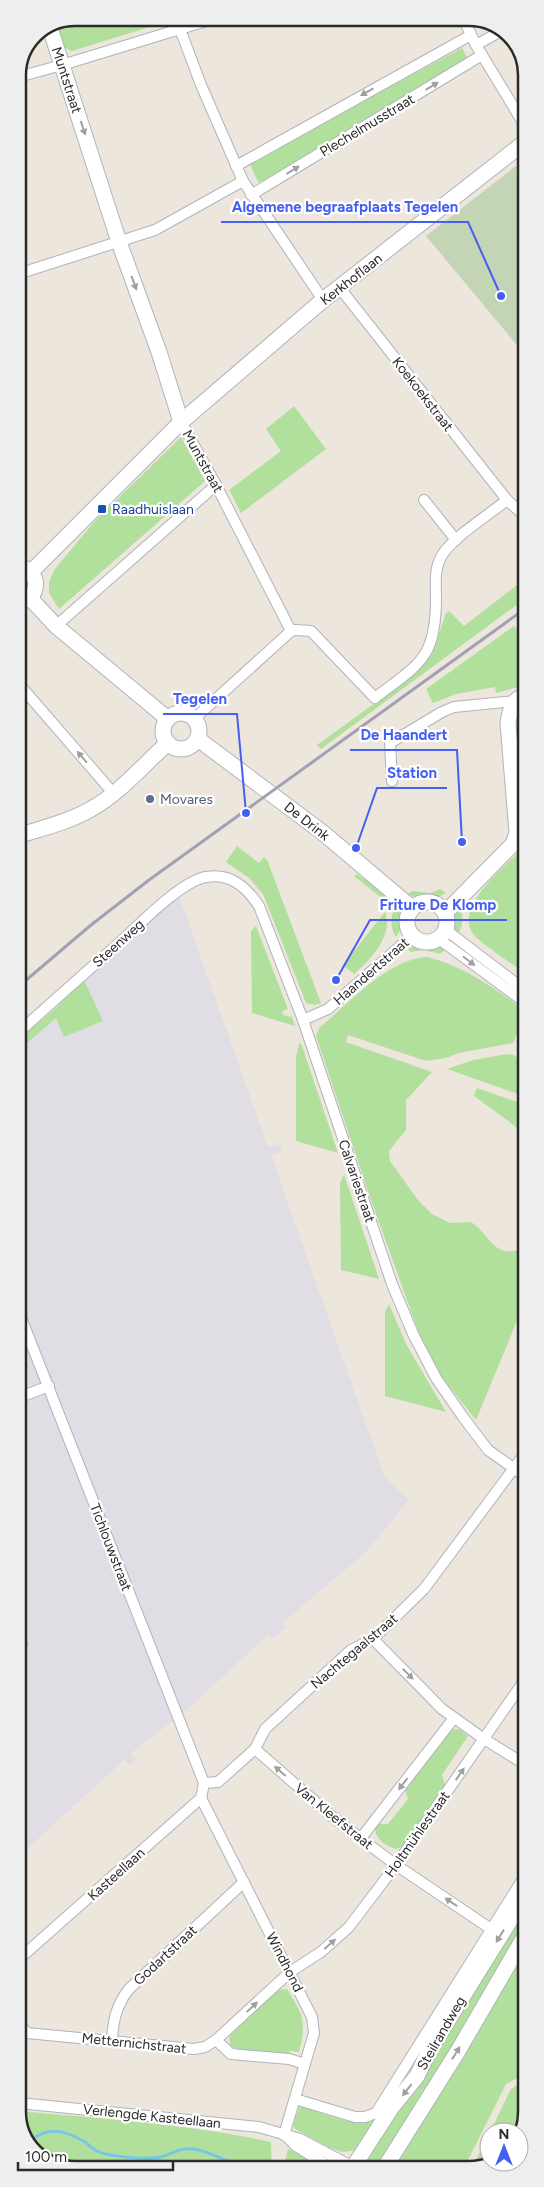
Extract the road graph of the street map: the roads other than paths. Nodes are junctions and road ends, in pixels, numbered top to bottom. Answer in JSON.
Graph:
{"nodes":[{"id":1,"x":190,"y":26,"type":"edge"},
{"id":2,"x":467,"y":26,"type":"edge"},
{"id":3,"x":180,"y":29,"type":"junction"},
{"id":4,"x":52,"y":33,"type":"edge"},
{"id":5,"x":495,"y":34,"type":"edge"},
{"id":6,"x":471,"y":35,"type":"junction"},
{"id":7,"x":476,"y":45,"type":"junction"},
{"id":8,"x":482,"y":55,"type":"junction"},
{"id":9,"x":62,"y":65,"type":"junction"},
{"id":10,"x":26,"y":75,"type":"edge"},
{"id":11,"x":518,"y":113,"type":"edge"},
{"id":12,"x":518,"y":148,"type":"edge"},
{"id":13,"x":236,"y":166,"type":"junction"},
{"id":14,"x":243,"y":181,"type":"junction"},
{"id":15,"x":251,"y":195,"type":"junction"},
{"id":16,"x":120,"y":242,"type":"junction"},
{"id":17,"x":26,"y":271,"type":"edge"},
{"id":18,"x":339,"y":287,"type":"junction"},
{"id":19,"x":323,"y":300,"type":"junction"},
{"id":20,"x":181,"y":422,"type":"junction"},
{"id":21,"x":216,"y":485,"type":"junction"},
{"id":22,"x":424,"y":500,"type":"dead end"},
{"id":23,"x":507,"y":500,"type":"junction"},
{"id":24,"x":518,"y":510,"type":"edge"},
{"id":25,"x":456,"y":540,"type":"junction"},
{"id":26,"x":26,"y":567,"type":"edge"},
{"id":27,"x":26,"y":570,"type":"edge"},
{"id":28,"x":26,"y":598,"type":"edge"},
{"id":29,"x":26,"y":603,"type":"edge"},
{"id":30,"x":56,"y":626,"type":"junction"},
{"id":31,"x":290,"y":631,"type":"junction"},
{"id":32,"x":26,"y":692,"type":"edge"},
{"id":33,"x":518,"y":698,"type":"edge"},
{"id":34,"x":518,"y":700,"type":"edge"},
{"id":35,"x":195,"y":718,"type":"junction"},
{"id":36,"x":168,"y":719,"type":"junction"},
{"id":37,"x":198,"y":739,"type":"junction"},
{"id":38,"x":168,"y":743,"type":"junction"},
{"id":39,"x":392,"y":781,"type":"dead end"},
{"id":40,"x":114,"y":794,"type":"junction"},
{"id":41,"x":26,"y":833,"type":"edge"},
{"id":42,"x":518,"y":840,"type":"edge"},
{"id":43,"x":518,"y":847,"type":"edge"},
{"id":44,"x":229,"y":879,"type":"joint"},
{"id":45,"x":412,"y":908,"type":"junction"},
{"id":46,"x":441,"y":908,"type":"junction"},
{"id":47,"x":442,"y":934,"type":"junction"},
{"id":48,"x":412,"y":936,"type":"junction"},
{"id":49,"x":518,"y":986,"type":"edge"},
{"id":50,"x":518,"y":996,"type":"edge"},
{"id":51,"x":303,"y":1020,"type":"junction"},
{"id":52,"x":26,"y":1026,"type":"edge"},
{"id":53,"x":26,"y":1330,"type":"edge"},
{"id":54,"x":49,"y":1386,"type":"junction"},
{"id":55,"x":26,"y":1395,"type":"edge"},
{"id":56,"x":518,"y":1464,"type":"edge"},
{"id":57,"x":514,"y":1470,"type":"junction"},
{"id":58,"x":518,"y":1472,"type":"edge"},
{"id":59,"x":373,"y":1639,"type":"junction"},
{"id":60,"x":518,"y":1690,"type":"edge"},
{"id":61,"x":454,"y":1718,"type":"junction"},
{"id":62,"x":484,"y":1739,"type":"junction"},
{"id":63,"x":255,"y":1749,"type":"junction"},
{"id":64,"x":518,"y":1760,"type":"edge"},
{"id":65,"x":204,"y":1783,"type":"junction"},
{"id":66,"x":201,"y":1798,"type":"junction"},
{"id":67,"x":361,"y":1838,"type":"junction"},
{"id":68,"x":396,"y":1865,"type":"junction"},
{"id":69,"x":244,"y":1882,"type":"junction"},
{"id":70,"x":518,"y":1887,"type":"edge"},
{"id":71,"x":518,"y":1908,"type":"edge"},
{"id":72,"x":491,"y":1929,"type":"junction"},
{"id":73,"x":518,"y":1948,"type":"edge"},
{"id":74,"x":26,"y":1953,"type":"edge"},
{"id":75,"x":290,"y":1972,"type":"junction"},
{"id":76,"x":26,"y":2032,"type":"edge"},
{"id":77,"x":216,"y":2040,"type":"junction"},
{"id":78,"x":112,"y":2041,"type":"junction"},
{"id":79,"x":305,"y":2064,"type":"junction"},
{"id":80,"x":295,"y":2099,"type":"junction"},
{"id":81,"x":26,"y":2104,"type":"edge"},
{"id":82,"x":284,"y":2135,"type":"junction"},
{"id":83,"x":320,"y":2161,"type":"edge"},
{"id":84,"x":341,"y":2161,"type":"edge"},
{"id":85,"x":358,"y":2161,"type":"edge"},
{"id":86,"x":389,"y":2161,"type":"edge"}],
"edges":[{"from":1,"to":3,"type":"street"},
{"from":2,"to":6,"type":"street"},
{"from":3,"to":9,"type":"street"},
{"from":3,"to":13,"type":"street"},
{"from":4,"to":9,"type":"street","name":"Muntstraat"},
{"from":5,"to":7,"type":"street"},
{"from":6,"to":7,"type":"street"},
{"from":6,"to":13,"type":"street","name":"Plechelmusstraat","one_way":true},
{"from":7,"to":8,"type":"street"},
{"from":8,"to":11,"type":"street"},
{"from":15,"to":8,"type":"street","name":"Plechelmusstraat","one_way":true},
{"from":9,"to":10,"type":"street"},
{"from":9,"to":16,"type":"street","name":"Muntstraat","one_way":true},
{"from":12,"to":18,"type":"street","name":"Kerkhoflaan"},
{"from":13,"to":14,"type":"street"},
{"from":14,"to":15,"type":"street"},
{"from":14,"to":16,"type":"street"},
{"from":15,"to":19,"type":"street"},
{"from":16,"to":17,"type":"street"},
{"from":16,"to":20,"type":"street","name":"Muntstraat","one_way":true},
{"from":18,"to":19,"type":"street","name":"Kerkhoflaan"},
{"from":18,"to":23,"type":"street","name":"Koekoekstraat"},
{"from":19,"to":20,"type":"street","name":"Kerkhoflaan"},
{"from":20,"to":21,"type":"street","name":"Muntstraat"},
{"from":20,"to":26,"type":"street"},
{"from":21,"to":30,"type":"street"},
{"from":21,"to":31,"type":"street","name":"Muntstraat"},
{"from":22,"to":25,"type":"street"},
{"from":23,"to":24,"type":"street","name":"Koekoekstraat"},
{"from":23,"to":25,"type":"street"},
{"from":25,"to":31,"type":"street"},
{"from":27,"to":28,"type":"street"},
{"from":29,"to":30,"type":"street"},
{"from":30,"to":36,"type":"street"},
{"from":31,"to":35,"type":"street"},
{"from":40,"to":32,"type":"street","one_way":true},
{"from":33,"to":39,"type":"street"},
{"from":34,"to":42,"type":"street"},
{"from":35,"to":36,"type":"street"},
{"from":35,"to":37,"type":"street"},
{"from":36,"to":38,"type":"street"},
{"from":37,"to":38,"type":"street"},
{"from":37,"to":45,"type":"street","name":"De Drink"},
{"from":38,"to":40,"type":"street"},
{"from":40,"to":41,"type":"street"},
{"from":43,"to":46,"type":"street"},
{"from":44,"to":51,"type":"street","name":"Calvariestraat"},
{"from":44,"to":52,"type":"street","name":"Steenweg"},
{"from":45,"to":46,"type":"street"},
{"from":45,"to":48,"type":"street"},
{"from":46,"to":47,"type":"street"},
{"from":47,"to":48,"type":"street"},
{"from":47,"to":49,"type":"street"},
{"from":47,"to":50,"type":"street","one_way":true},
{"from":48,"to":51,"type":"street","name":"Haandertstraat"},
{"from":51,"to":57,"type":"street","name":"Calvariestraat"},
{"from":53,"to":54,"type":"street","name":"Tichlouwstraat"},
{"from":54,"to":55,"type":"street"},
{"from":54,"to":65,"type":"street","name":"Tichlouwstraat"},
{"from":56,"to":57,"type":"street","name":"Nachtegaalstraat"},
{"from":57,"to":58,"type":"street","name":"Calvariestraat"},
{"from":57,"to":59,"type":"street","name":"Nachtegaalstraat"},
{"from":59,"to":61,"type":"street","one_way":true},
{"from":59,"to":63,"type":"street","name":"Nachtegaalstraat"},
{"from":60,"to":62,"type":"street","name":"Holtmühlestraat"},
{"from":61,"to":62,"type":"street"},
{"from":61,"to":67,"type":"street","one_way":true},
{"from":62,"to":64,"type":"street"},
{"from":68,"to":62,"type":"street","name":"Holtmühlestraat","one_way":true},
{"from":63,"to":65,"type":"street","name":"Nachtegaalstraat"},
{"from":67,"to":63,"type":"street","name":"Van Kleefstraat","one_way":true},
{"from":65,"to":66,"type":"street"},
{"from":66,"to":69,"type":"street","name":"Windhond"},
{"from":66,"to":74,"type":"street","name":"Kasteellaan"},
{"from":67,"to":68,"type":"street","name":"Van Kleefstraat"},
{"from":72,"to":68,"type":"street","name":"Van Kleefstraat","one_way":true},
{"from":75,"to":68,"type":"street","name":"Holtmühlestraat","one_way":true},
{"from":69,"to":75,"type":"street","name":"Windhond"},
{"from":69,"to":78,"type":"street","name":"Godartstraat"},
{"from":70,"to":72,"type":"street"},
{"from":71,"to":85,"type":"street","name":"Steilrandweg","one_way":true},
{"from":72,"to":80,"type":"street"},
{"from":86,"to":73,"type":"street","name":"Steilrandweg","one_way":true},
{"from":77,"to":75,"type":"street","name":"Holtmühlestraat","one_way":true},
{"from":75,"to":79,"type":"street","name":"Windhond"},
{"from":76,"to":78,"type":"street","name":"Metternichstraat"},
{"from":77,"to":78,"type":"street","name":"Metternichstraat"},
{"from":77,"to":79,"type":"street"},
{"from":79,"to":80,"type":"street","name":"Windhond"},
{"from":80,"to":82,"type":"street","name":"Windhond"},
{"from":81,"to":82,"type":"street","name":"Verlengde Kasteellaan"},
{"from":82,"to":83,"type":"street","name":"Verlengde Kasteellaan"},
{"from":82,"to":84,"type":"street","name":"Verlengde Kasteellaan"}]}
